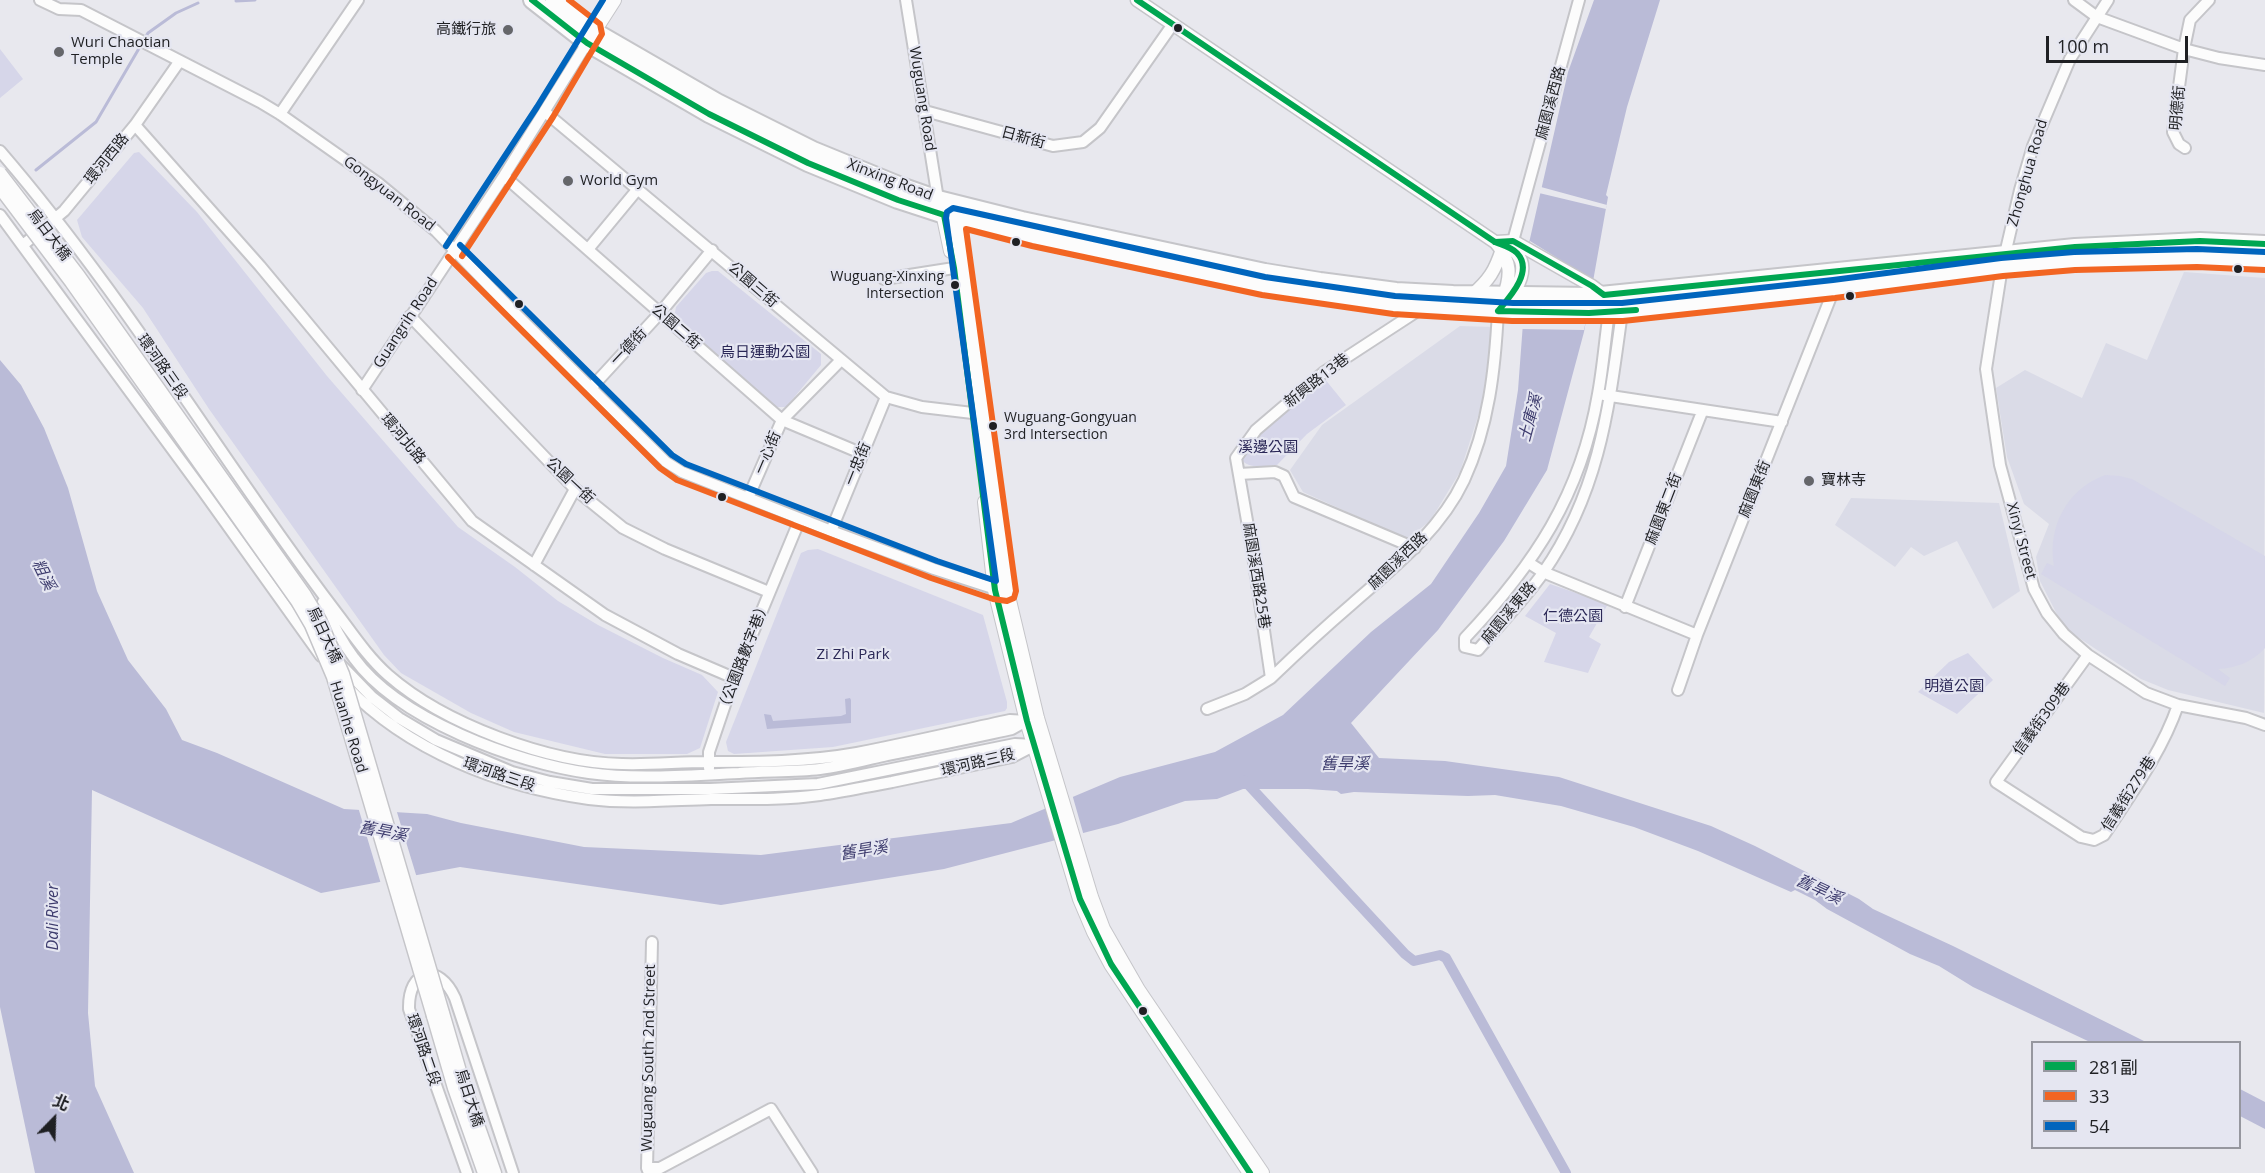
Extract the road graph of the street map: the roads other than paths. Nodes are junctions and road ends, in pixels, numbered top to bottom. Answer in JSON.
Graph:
{"nodes":[{"id":1,"x":40,"y":0,"type":"edge"},
{"id":2,"x":89,"y":0,"type":"edge"},
{"id":3,"x":358,"y":0,"type":"edge"},
{"id":4,"x":532,"y":0,"type":"edge"},
{"id":5,"x":554,"y":0,"type":"edge"},
{"id":6,"x":614,"y":0,"type":"edge"},
{"id":7,"x":906,"y":0,"type":"edge"},
{"id":8,"x":1137,"y":0,"type":"edge"},
{"id":9,"x":1579,"y":0,"type":"edge"},
{"id":10,"x":2074,"y":0,"type":"edge"},
{"id":11,"x":2108,"y":0,"type":"edge"},
{"id":12,"x":2209,"y":0,"type":"edge"},
{"id":13,"x":81,"y":10,"type":"junction"},
{"id":14,"x":2097,"y":17,"type":"junction"},
{"id":15,"x":1173,"y":24,"type":"junction"},
{"id":16,"x":590,"y":37,"type":"junction"},
{"id":17,"x":2184,"y":49,"type":"junction"},
{"id":18,"x":179,"y":62,"type":"junction"},
{"id":19,"x":2265,"y":65,"type":"edge"},
{"id":20,"x":925,"y":111,"type":"junction"},
{"id":21,"x":545,"y":112,"type":"junction"},
{"id":22,"x":280,"y":114,"type":"junction"},
{"id":23,"x":135,"y":125,"type":"junction"},
{"id":24,"x":2185,"y":148,"type":"dead end"},
{"id":25,"x":0,"y":151,"type":"edge"},
{"id":26,"x":0,"y":173,"type":"edge"},
{"id":27,"x":504,"y":176,"type":"junction"},
{"id":28,"x":0,"y":188,"type":"edge"},
{"id":29,"x":638,"y":190,"type":"junction"},
{"id":30,"x":946,"y":210,"type":"junction"},
{"id":31,"x":0,"y":215,"type":"edge"},
{"id":32,"x":55,"y":219,"type":"junction"},
{"id":33,"x":1513,"y":241,"type":"junction"},
{"id":34,"x":2265,"y":244,"type":"edge"},
{"id":35,"x":23,"y":245,"type":"junction"},
{"id":36,"x":1499,"y":245,"type":"junction"},
{"id":37,"x":589,"y":248,"type":"junction"},
{"id":38,"x":454,"y":250,"type":"junction"},
{"id":39,"x":712,"y":250,"type":"junction"},
{"id":40,"x":2004,"y":261,"type":"junction"},
{"id":41,"x":2265,"y":261,"type":"edge"},
{"id":42,"x":954,"y":268,"type":"junction"},
{"id":43,"x":884,"y":279,"type":"dead end"},
{"id":44,"x":1834,"y":289,"type":"junction"},
{"id":45,"x":1472,"y":295,"type":"junction"},
{"id":46,"x":1594,"y":297,"type":"junction"},
{"id":47,"x":1509,"y":301,"type":"junction"},
{"id":48,"x":1422,"y":308,"type":"junction"},
{"id":49,"x":1616,"y":312,"type":"junction"},
{"id":50,"x":660,"y":313,"type":"junction"},
{"id":51,"x":410,"y":316,"type":"junction"},
{"id":52,"x":841,"y":360,"type":"junction"},
{"id":53,"x":591,"y":388,"type":"junction"},
{"id":54,"x":362,"y":390,"type":"junction"},
{"id":55,"x":1598,"y":394,"type":"junction"},
{"id":56,"x":1610,"y":396,"type":"junction"},
{"id":57,"x":886,"y":397,"type":"junction"},
{"id":58,"x":1702,"y":411,"type":"junction"},
{"id":59,"x":976,"y":414,"type":"junction"},
{"id":60,"x":782,"y":420,"type":"junction"},
{"id":61,"x":1782,"y":422,"type":"junction"},
{"id":62,"x":863,"y":454,"type":"junction"},
{"id":63,"x":1239,"y":474,"type":"junction"},
{"id":64,"x":575,"y":489,"type":"junction"},
{"id":65,"x":748,"y":498,"type":"junction"},
{"id":66,"x":800,"y":519,"type":"junction"},
{"id":67,"x":831,"y":531,"type":"junction"},
{"id":68,"x":1415,"y":548,"type":"junction"},
{"id":69,"x":1529,"y":563,"type":"junction"},
{"id":70,"x":534,"y":565,"type":"junction"},
{"id":71,"x":1543,"y":573,"type":"junction"},
{"id":72,"x":317,"y":588,"type":"junction"},
{"id":73,"x":1001,"y":591,"type":"junction"},
{"id":74,"x":769,"y":592,"type":"junction"},
{"id":75,"x":1625,"y":607,"type":"junction"},
{"id":76,"x":1697,"y":635,"type":"junction"},
{"id":77,"x":2088,"y":655,"type":"junction"},
{"id":78,"x":734,"y":678,"type":"junction"},
{"id":79,"x":1270,"y":678,"type":"junction"},
{"id":80,"x":1678,"y":690,"type":"dead end"},
{"id":81,"x":2178,"y":705,"type":"junction"},
{"id":82,"x":1208,"y":709,"type":"dead end"},
{"id":83,"x":1032,"y":719,"type":"junction"},
{"id":84,"x":2265,"y":725,"type":"edge"},
{"id":85,"x":1039,"y":744,"type":"junction"},
{"id":86,"x":709,"y":762,"type":"junction"},
{"id":87,"x":710,"y":774,"type":"junction"},
{"id":88,"x":1996,"y":782,"type":"joint"},
{"id":89,"x":710,"y":794,"type":"junction"},
{"id":90,"x":1078,"y":873,"type":"junction"},
{"id":91,"x":652,"y":942,"type":"dead end"},
{"id":92,"x":459,"y":1086,"type":"junction"},
{"id":93,"x":648,"y":1171,"type":"edge"},
{"id":94,"x":467,"y":1173,"type":"edge"},
{"id":95,"x":484,"y":1173,"type":"edge"},
{"id":96,"x":495,"y":1173,"type":"edge"},
{"id":97,"x":513,"y":1173,"type":"edge"},
{"id":98,"x":812,"y":1173,"type":"edge"},
{"id":99,"x":1250,"y":1173,"type":"edge"},
{"id":100,"x":1262,"y":1173,"type":"edge"}],
"edges":[{"from":1,"to":13,"type":"street"},
{"from":2,"to":13,"type":"street"},
{"from":3,"to":22,"type":"street"},
{"from":4,"to":16,"type":"main road","name":"Xinxing Road"},
{"from":5,"to":16,"type":"main road","name":"Xinxing Road"},
{"from":6,"to":16,"type":"main road"},
{"from":7,"to":20,"type":"street","name":"Wuguang Road"},
{"from":8,"to":15,"type":"street"},
{"from":9,"to":33,"type":"street","name":"麻園溪西路"},
{"from":10,"to":14,"type":"street"},
{"from":11,"to":14,"type":"street","name":"Zhonghua Road"},
{"from":12,"to":17,"type":"street","name":"明德街"},
{"from":13,"to":18,"type":"street","name":"Gongyuan Road"},
{"from":14,"to":17,"type":"street"},
{"from":14,"to":40,"type":"street","name":"Zhonghua Road"},
{"from":15,"to":20,"type":"street","name":"日新街"},
{"from":15,"to":36,"type":"street"},
{"from":16,"to":21,"type":"street","name":"Guangrih Road"},
{"from":16,"to":30,"type":"main road","name":"Xinxing Road"},
{"from":17,"to":19,"type":"street"},
{"from":17,"to":24,"type":"street","name":"明德街"},
{"from":18,"to":22,"type":"street","name":"Gongyuan Road"},
{"from":18,"to":23,"type":"street","name":"環河西路"},
{"from":20,"to":30,"type":"street","name":"Wuguang Road"},
{"from":21,"to":27,"type":"street","name":"Guangrih Road"},
{"from":21,"to":29,"type":"street","name":"公園三街"},
{"from":22,"to":38,"type":"street","name":"Gongyuan Road"},
{"from":23,"to":32,"type":"street","name":"環河西路"},
{"from":23,"to":54,"type":"street","name":"環河北路"},
{"from":25,"to":32,"type":"street","name":"環河路三段"},
{"from":26,"to":92,"type":"street","name":"烏日大橋","bridge":true},
{"from":27,"to":37,"type":"street","name":"公園二街"},
{"from":27,"to":38,"type":"street","name":"Guangrih Road"},
{"from":28,"to":92,"type":"street","name":"Huanhe Road","bridge":true},
{"from":29,"to":37,"type":"street"},
{"from":29,"to":39,"type":"street","name":"公園三街"},
{"from":30,"to":42,"type":"main road","name":"Wuguang Road"},
{"from":30,"to":45,"type":"main road","name":"Xinxing Road"},
{"from":30,"to":48,"type":"main road","name":"Xinxing Road"},
{"from":30,"to":59,"type":"main road","name":"Wuguang Road"},
{"from":31,"to":35,"type":"street","name":"環河路三段"},
{"from":32,"to":35,"type":"street","name":"環河西路"},
{"from":32,"to":72,"type":"street","name":"環河路三段"},
{"from":33,"to":36,"type":"street"},
{"from":33,"to":46,"type":"street"},
{"from":34,"to":40,"type":"main road"},
{"from":35,"to":89,"type":"street","name":"環河路三段"},
{"from":36,"to":45,"type":"street"},
{"from":36,"to":47,"type":"street"},
{"from":37,"to":50,"type":"street","name":"公園二街"},
{"from":38,"to":51,"type":"street","name":"Guangrih Road"},
{"from":38,"to":53,"type":"street","name":"Gongyuan Road"},
{"from":39,"to":50,"type":"street","name":"一德街"},
{"from":39,"to":52,"type":"street","name":"公園三街"},
{"from":40,"to":41,"type":"main road"},
{"from":40,"to":44,"type":"main road"},
{"from":40,"to":46,"type":"main road"},
{"from":40,"to":77,"type":"street","name":"Xinyi Street"},
{"from":42,"to":43,"type":"street"},
{"from":42,"to":59,"type":"main road","name":"Wuguang Road"},
{"from":44,"to":49,"type":"main road"},
{"from":44,"to":61,"type":"street","name":"麻園東街"},
{"from":45,"to":47,"type":"main road","name":"Xinxing Road"},
{"from":46,"to":47,"type":"main road"},
{"from":46,"to":49,"type":"main road"},
{"from":47,"to":48,"type":"main road","name":"Xinxing Road"},
{"from":47,"to":68,"type":"street","name":"麻園溪西路"},
{"from":48,"to":63,"type":"street","name":"新興路13巷"},
{"from":49,"to":55,"type":"street","name":"麻園溪東路"},
{"from":49,"to":56,"type":"street","name":"麻園溪東路"},
{"from":50,"to":53,"type":"street","name":"一德街"},
{"from":50,"to":60,"type":"street","name":"公園二街"},
{"from":51,"to":54,"type":"street","name":"Guangrih Road"},
{"from":51,"to":64,"type":"street","name":"公園一街"},
{"from":52,"to":57,"type":"street","name":"公園三街"},
{"from":52,"to":60,"type":"street","name":"一心街"},
{"from":53,"to":65,"type":"street","name":"Gongyuan Road"},
{"from":54,"to":70,"type":"street","name":"環河北路"},
{"from":55,"to":56,"type":"street"},
{"from":55,"to":69,"type":"street","name":"麻園溪東路"},
{"from":56,"to":58,"type":"street"},
{"from":56,"to":71,"type":"street","name":"麻園溪東路"},
{"from":57,"to":59,"type":"street","name":"公園三街"},
{"from":57,"to":62,"type":"street","name":"一忠街"},
{"from":58,"to":61,"type":"street"},
{"from":58,"to":75,"type":"street","name":"麻園東二街"},
{"from":59,"to":73,"type":"main road","name":"Wuguang Road"},
{"from":60,"to":62,"type":"street","name":"公園二街"},
{"from":60,"to":65,"type":"street","name":"一心街"},
{"from":61,"to":76,"type":"street","name":"麻園東街"},
{"from":62,"to":67,"type":"street","name":"一忠街"},
{"from":63,"to":68,"type":"street"},
{"from":63,"to":79,"type":"street","name":"麻園溪西路25巷"},
{"from":64,"to":70,"type":"street"},
{"from":64,"to":74,"type":"street","name":"公園一街"},
{"from":65,"to":66,"type":"street","name":"Gongyuan Road"},
{"from":66,"to":67,"type":"street","name":"Gongyuan Road"},
{"from":66,"to":74,"type":"street","name":"（公園路數字巷）"},
{"from":67,"to":73,"type":"street","name":"Gongyuan Road"},
{"from":68,"to":79,"type":"street","name":"麻園溪西路"},
{"from":69,"to":71,"type":"street"},
{"from":69,"to":71,"type":"street","name":"麻園溪東路"},
{"from":70,"to":78,"type":"street","name":"環河北路"},
{"from":71,"to":75,"type":"street"},
{"from":72,"to":86,"type":"street","name":"環河路三段"},
{"from":72,"to":87,"type":"street","name":"環河路三段"},
{"from":73,"to":83,"type":"main road","name":"Wuguang Road"},
{"from":74,"to":78,"type":"street","name":"（公園路數字巷）"},
{"from":75,"to":76,"type":"street"},
{"from":76,"to":80,"type":"street","name":"麻園東街"},
{"from":77,"to":81,"type":"street","name":"Xinyi Street"},
{"from":77,"to":88,"type":"street","name":"信義街309巷"},
{"from":78,"to":86,"type":"street","name":"（公園路數字巷）"},
{"from":79,"to":82,"type":"street","name":"麻園溪西路"},
{"from":81,"to":84,"type":"street","name":"Xinyi Street"},
{"from":81,"to":88,"type":"street","name":"信義街279巷"},
{"from":83,"to":85,"type":"main road","name":"Wuguang Road"},
{"from":83,"to":86,"type":"street","name":"環河路三段"},
{"from":83,"to":87,"type":"street","name":"環河路三段"},
{"from":85,"to":89,"type":"street","name":"環河路三段"},
{"from":85,"to":90,"type":"main road","name":"Wuguang Road"},
{"from":86,"to":87,"type":"street","name":"（公園路數字巷）"},
{"from":87,"to":89,"type":"street","name":"（公園路數字巷）"},
{"from":90,"to":99,"type":"main road"},
{"from":90,"to":100,"type":"main road"},
{"from":91,"to":93,"type":"street","name":"Wuguang South 2nd Street"},
{"from":92,"to":95,"type":"street","name":"Huanhe Road"},
{"from":92,"to":96,"type":"street","name":"烏日大橋"},
{"from":93,"to":98,"type":"street"},
{"from":94,"to":97,"type":"street","name":"環河路二段"}]}
